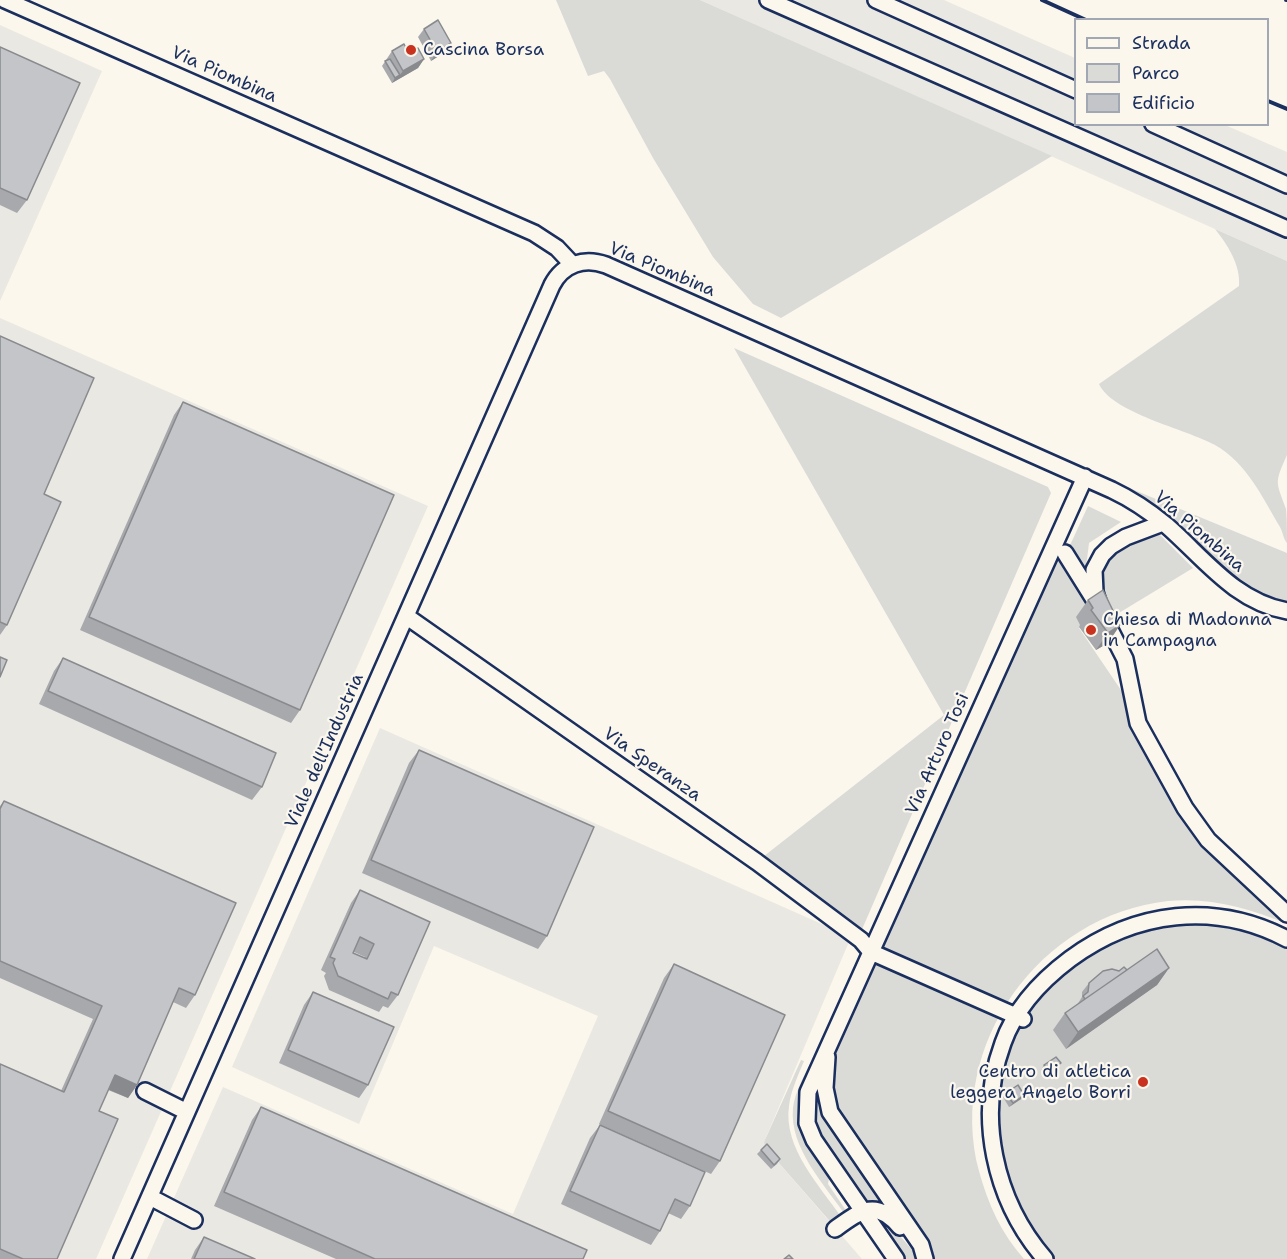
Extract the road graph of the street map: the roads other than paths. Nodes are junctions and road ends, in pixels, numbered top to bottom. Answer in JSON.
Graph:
{"nodes":[{"id":1,"x":5,"y":0,"type":"edge"},
{"id":2,"x":768,"y":0,"type":"edge"},
{"id":3,"x":876,"y":0,"type":"edge"},
{"id":4,"x":1074,"y":89,"type":"edge"},
{"id":5,"x":1157,"y":126,"type":"edge"},
{"id":6,"x":1287,"y":185,"type":"edge"},
{"id":7,"x":1287,"y":229,"type":"edge"},
{"id":8,"x":573,"y":265,"type":"junction"},
{"id":9,"x":1085,"y":477,"type":"junction"},
{"id":10,"x":1163,"y":523,"type":"junction"},
{"id":11,"x":1065,"y":553,"type":"dead end"},
{"id":12,"x":1287,"y":611,"type":"edge"},
{"id":13,"x":1102,"y":614,"type":"junction"},
{"id":14,"x":406,"y":616,"type":"junction"},
{"id":15,"x":1287,"y":914,"type":"edge"},
{"id":16,"x":1287,"y":939,"type":"edge"},
{"id":17,"x":871,"y":952,"type":"junction"},
{"id":18,"x":1020,"y":1018,"type":"junction"},
{"id":19,"x":829,"y":1048,"type":"junction"},
{"id":20,"x":145,"y":1091,"type":"dead end"},
{"id":21,"x":187,"y":1112,"type":"junction"},
{"id":22,"x":150,"y":1197,"type":"junction"},
{"id":23,"x":862,"y":1210,"type":"junction"},
{"id":24,"x":194,"y":1220,"type":"dead end"},
{"id":25,"x":835,"y":1229,"type":"dead end"},
{"id":26,"x":924,"y":1256,"type":"edge"},
{"id":27,"x":122,"y":1259,"type":"edge"},
{"id":28,"x":896,"y":1259,"type":"edge"},
{"id":29,"x":1045,"y":1259,"type":"edge"}],
"edges":[{"from":1,"to":8,"type":"street","name":"Via Piombina"},
{"from":2,"to":7,"type":"street"},
{"from":3,"to":4,"type":"street"},
{"from":5,"to":6,"type":"street"},
{"from":8,"to":9,"type":"street","name":"Via Piombina"},
{"from":8,"to":14,"type":"street","name":"Viale dell'Industria"},
{"from":9,"to":10,"type":"street","name":"Via Piombina"},
{"from":9,"to":17,"type":"street","name":"Via Arturo Tosi"},
{"from":10,"to":12,"type":"street","name":"Via Piombina"},
{"from":10,"to":13,"type":"street"},
{"from":11,"to":13,"type":"street"},
{"from":13,"to":15,"type":"street"},
{"from":14,"to":17,"type":"street","name":"Via Speranza"},
{"from":14,"to":21,"type":"street","name":"Viale dell'Industria"},
{"from":16,"to":18,"type":"street"},
{"from":17,"to":18,"type":"street","name":"Via Speranza"},
{"from":17,"to":19,"type":"street","name":"Via Arturo Tosi"},
{"from":18,"to":29,"type":"street"},
{"from":19,"to":23,"type":"street","name":"Via Arturo Tosi"},
{"from":19,"to":26,"type":"street","name":"Via Arturo Tosi"},
{"from":20,"to":21,"type":"street"},
{"from":21,"to":22,"type":"street","name":"Viale dell'Industria"},
{"from":22,"to":24,"type":"street"},
{"from":22,"to":27,"type":"street","name":"Viale dell'Industria"},
{"from":23,"to":25,"type":"street"},
{"from":23,"to":26,"type":"street","name":"Via Arturo Tosi"},
{"from":23,"to":28,"type":"street","name":"Via Arturo Tosi"}]}
